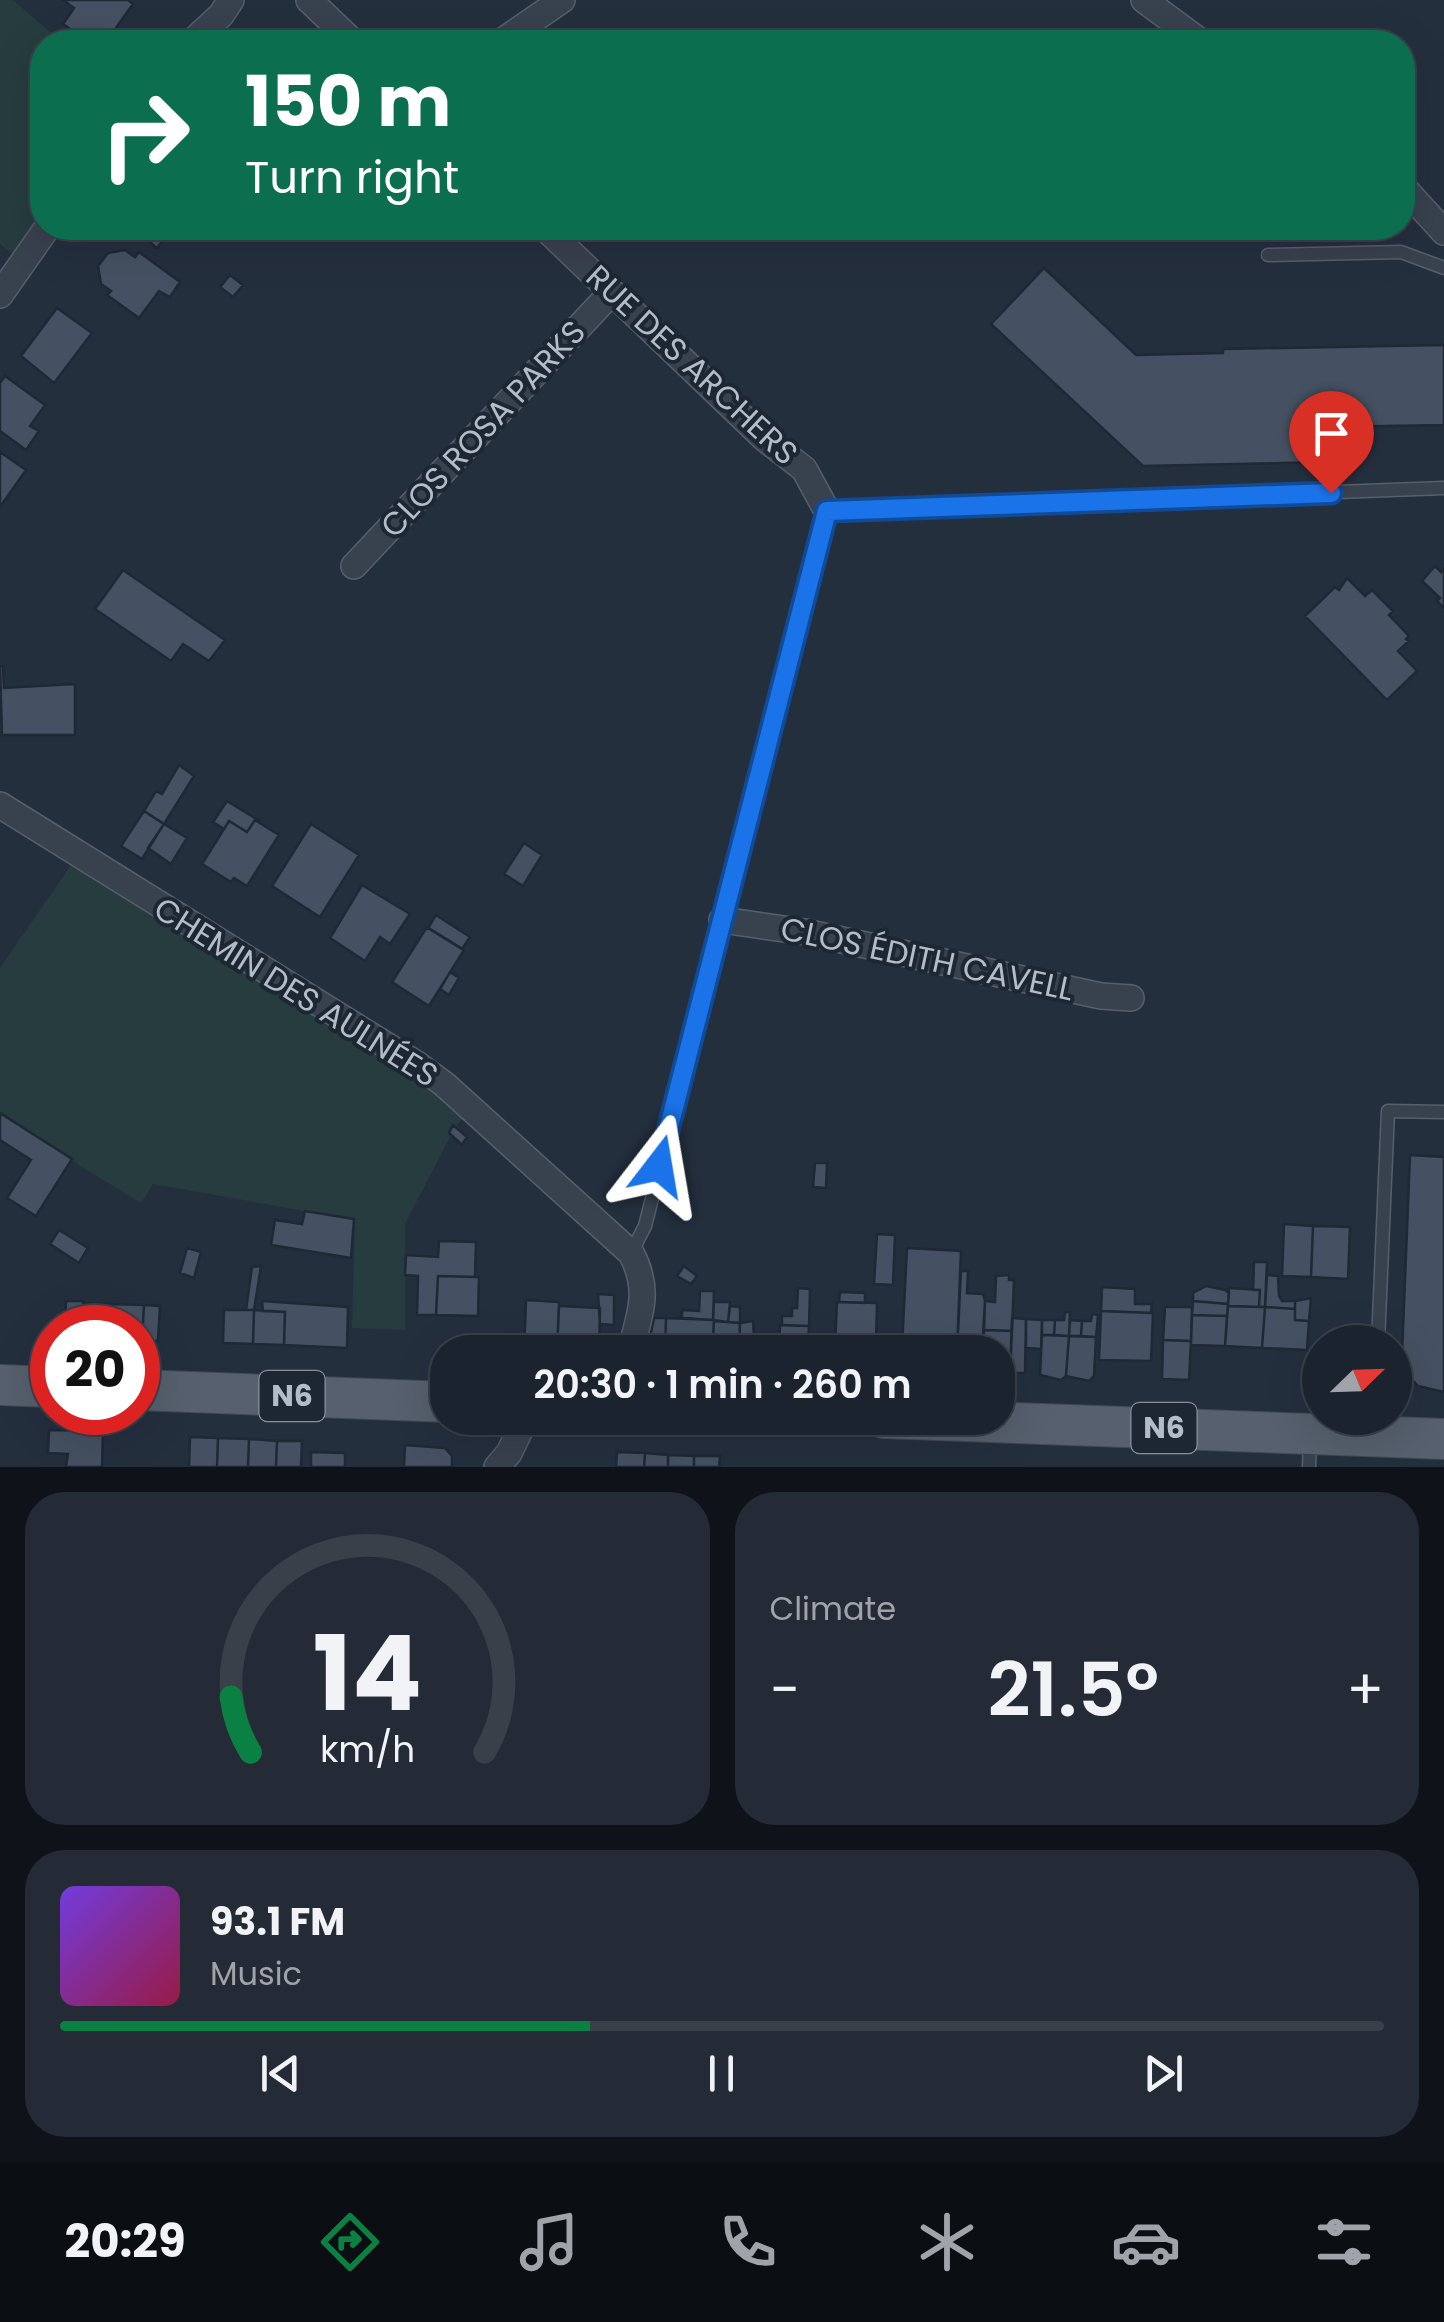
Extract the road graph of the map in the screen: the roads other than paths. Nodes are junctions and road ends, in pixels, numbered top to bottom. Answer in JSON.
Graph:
{"nodes":[{"id":1,"x":231,"y":0,"type":"edge"},
{"id":2,"x":309,"y":0,"type":"edge"},
{"id":3,"x":562,"y":0,"type":"edge"},
{"id":4,"x":1144,"y":0,"type":"edge"},
{"id":5,"x":203,"y":30,"type":"edge"},
{"id":6,"x":340,"y":30,"type":"edge"},
{"id":7,"x":518,"y":30,"type":"edge"},
{"id":8,"x":1185,"y":30,"type":"edge"},
{"id":9,"x":1415,"y":200,"type":"edge"},
{"id":10,"x":1444,"y":232,"type":"edge"},
{"id":11,"x":39,"y":240,"type":"edge"},
{"id":12,"x":558,"y":240,"type":"edge"},
{"id":13,"x":1268,"y":256,"type":"dead end"},
{"id":14,"x":1444,"y":268,"type":"edge"},
{"id":15,"x":612,"y":292,"type":"junction"},
{"id":16,"x":0,"y":296,"type":"edge"},
{"id":17,"x":1444,"y":488,"type":"edge"},
{"id":18,"x":827,"y":511,"type":"junction"},
{"id":19,"x":354,"y":566,"type":"dead end"},
{"id":20,"x":0,"y":805,"type":"edge"},
{"id":21,"x":722,"y":920,"type":"junction"},
{"id":22,"x":1131,"y":998,"type":"dead end"},
{"id":23,"x":1444,"y":1112,"type":"edge"},
{"id":24,"x":632,"y":1253,"type":"junction"},
{"id":25,"x":1379,"y":1325,"type":"edge"},
{"id":26,"x":634,"y":1335,"type":"edge"},
{"id":27,"x":0,"y":1385,"type":"edge"},
{"id":28,"x":30,"y":1386,"type":"edge"},
{"id":29,"x":160,"y":1391,"type":"edge"},
{"id":30,"x":430,"y":1401,"type":"edge"},
{"id":31,"x":1015,"y":1428,"type":"edge"},
{"id":32,"x":1412,"y":1434,"type":"edge"},
{"id":33,"x":518,"y":1435,"type":"edge"},
{"id":34,"x":1351,"y":1435,"type":"edge"},
{"id":35,"x":1444,"y":1439,"type":"edge"},
{"id":36,"x":1309,"y":1450,"type":"edge"},
{"id":37,"x":497,"y":1467,"type":"edge"}],
"edges":[{"from":1,"to":5,"type":"street"},
{"from":2,"to":6,"type":"street"},
{"from":3,"to":7,"type":"street"},
{"from":4,"to":8,"type":"street"},
{"from":9,"to":10,"type":"street"},
{"from":11,"to":16,"type":"street"},
{"from":12,"to":15,"type":"street","name":"RUE DES ARCHERS"},
{"from":13,"to":14,"type":"lane"},
{"from":15,"to":18,"type":"street","name":"RUE DES ARCHERS"},
{"from":15,"to":19,"type":"street","name":"CLOS ROSA PARKS"},
{"from":17,"to":18,"type":"lane"},
{"from":18,"to":21,"type":"lane"},
{"from":20,"to":24,"type":"street","name":"CHEMIN DES AULNÉES"},
{"from":21,"to":22,"type":"street","name":"CLOS ÉDITH CAVELL"},
{"from":21,"to":24,"type":"lane"},
{"from":23,"to":25,"type":"lane"},
{"from":24,"to":26,"type":"street"},
{"from":27,"to":28,"type":"main road"},
{"from":29,"to":30,"type":"main road","number":"N6"},
{"from":31,"to":36,"type":"main road","number":"N6"},
{"from":32,"to":35,"type":"main road","number":"N6"},
{"from":33,"to":37,"type":"street"},
{"from":34,"to":36,"type":"main road","number":"N6"}]}
